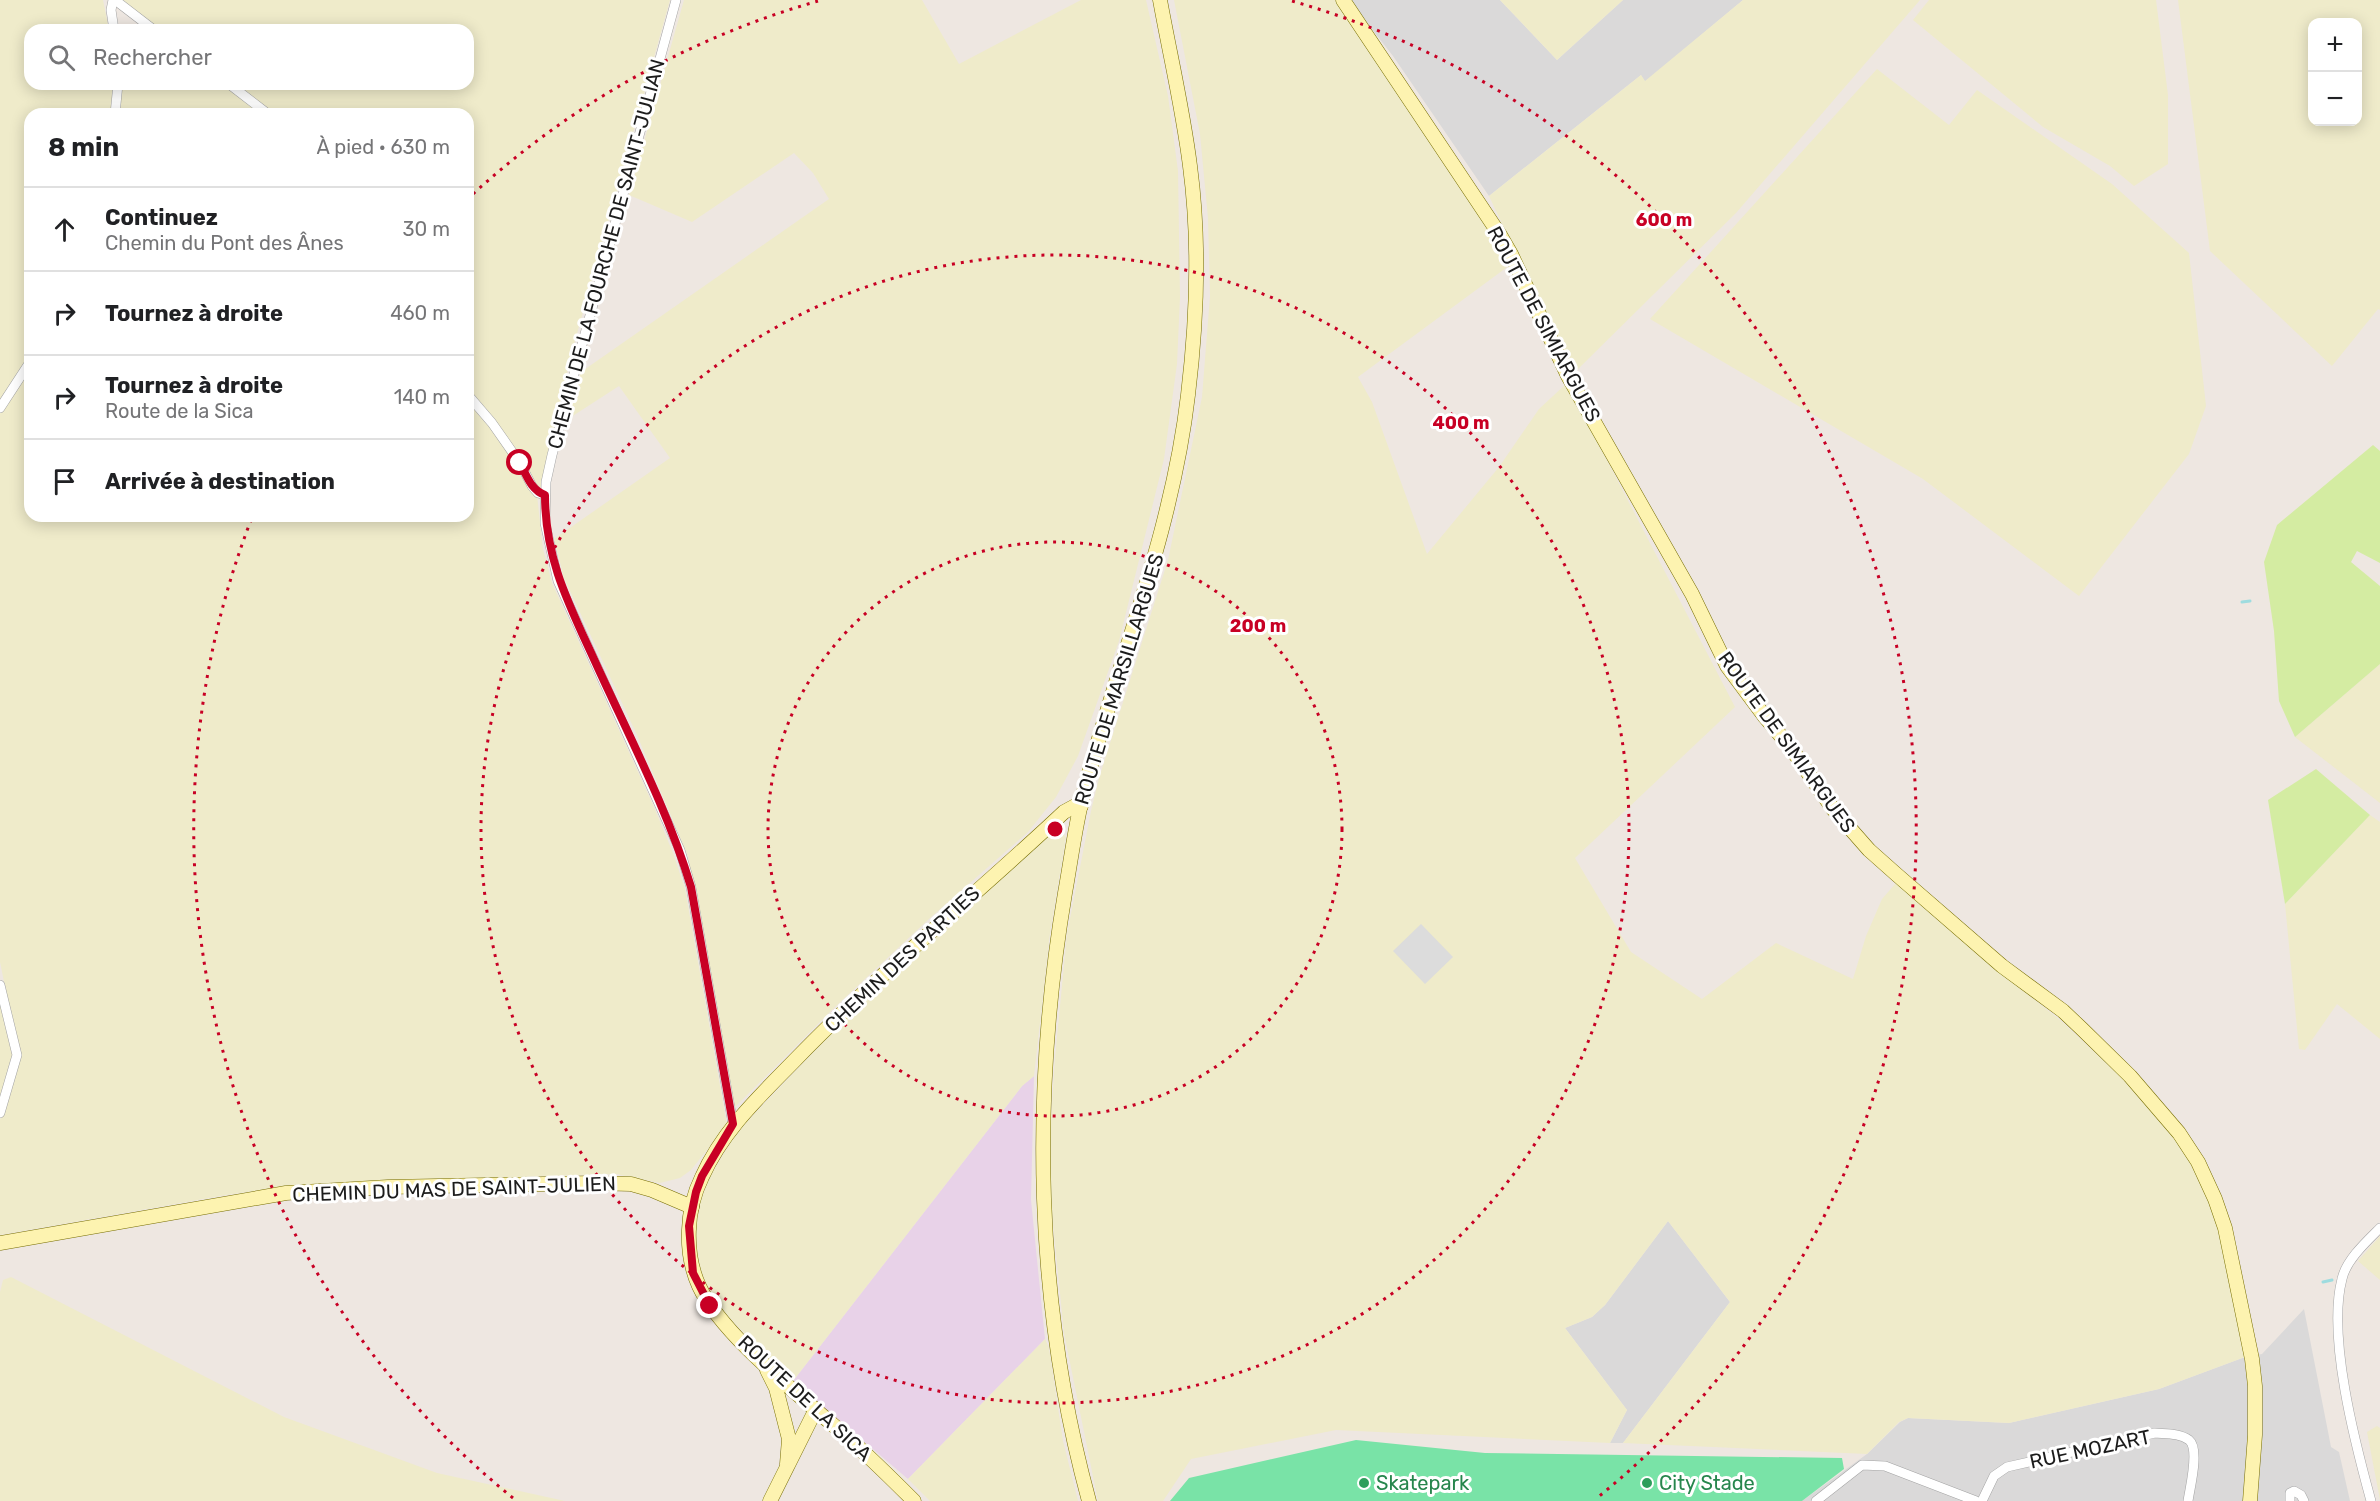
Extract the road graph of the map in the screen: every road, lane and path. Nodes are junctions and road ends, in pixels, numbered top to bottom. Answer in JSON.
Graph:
{"nodes":[{"id":1,"x":114,"y":0,"type":"edge"},
{"id":2,"x":675,"y":0,"type":"edge"},
{"id":3,"x":1160,"y":0,"type":"edge"},
{"id":4,"x":1343,"y":0,"type":"edge"},
{"id":5,"x":113,"y":24,"type":"edge"},
{"id":6,"x":146,"y":24,"type":"edge"},
{"id":7,"x":117,"y":90,"type":"edge"},
{"id":8,"x":237,"y":90,"type":"edge"},
{"id":9,"x":115,"y":108,"type":"edge"},
{"id":10,"x":260,"y":108,"type":"edge"},
{"id":11,"x":24,"y":371,"type":"edge"},
{"id":12,"x":474,"y":402,"type":"edge"},
{"id":13,"x":0,"y":408,"type":"edge"},
{"id":14,"x":545,"y":495,"type":"junction"},
{"id":15,"x":1081,"y":806,"type":"junction"},
{"id":16,"x":0,"y":985,"type":"edge"},
{"id":17,"x":0,"y":1113,"type":"edge"},
{"id":18,"x":733,"y":1124,"type":"junction"},
{"id":19,"x":692,"y":1207,"type":"junction"},
{"id":20,"x":2380,"y":1228,"type":"edge"},
{"id":21,"x":0,"y":1243,"type":"edge"},
{"id":22,"x":764,"y":1364,"type":"junction"},
{"id":23,"x":816,"y":1409,"type":"junction"},
{"id":24,"x":787,"y":1464,"type":"junction"},
{"id":25,"x":770,"y":1501,"type":"edge"},
{"id":26,"x":914,"y":1501,"type":"edge"},
{"id":27,"x":1089,"y":1501,"type":"edge"},
{"id":28,"x":1816,"y":1501,"type":"edge"},
{"id":29,"x":1976,"y":1501,"type":"edge"},
{"id":30,"x":1982,"y":1501,"type":"edge"},
{"id":31,"x":2188,"y":1501,"type":"edge"},
{"id":32,"x":2250,"y":1501,"type":"edge"},
{"id":33,"x":2290,"y":1501,"type":"edge"},
{"id":34,"x":2304,"y":1501,"type":"edge"},
{"id":35,"x":2371,"y":1501,"type":"edge"}],
"edges":[{"from":1,"to":5,"type":"street"},
{"from":1,"to":6,"type":"street"},
{"from":2,"to":14,"type":"street","name":"CHEMIN DE LA FOURCHE DE SAINT-JULIAN"},
{"from":3,"to":15,"type":"street","name":"ROUTE DE MARSILLARGUES"},
{"from":4,"to":32,"type":"street","name":"ROUTE DE SIMIARGUES"},
{"from":7,"to":9,"type":"street"},
{"from":8,"to":10,"type":"street"},
{"from":11,"to":13,"type":"street"},
{"from":12,"to":14,"type":"street"},
{"from":14,"to":18,"type":"street","name":"CHEMIN DE LA FOURCHE DE SAINT-JULIAN"},
{"from":15,"to":18,"type":"street","name":"CHEMIN DES PARTIES"},
{"from":15,"to":27,"type":"street","name":"ROUTE DE MARSILLARGUES"},
{"from":16,"to":17,"type":"street"},
{"from":18,"to":19,"type":"street","name":"ROUTE DE LA SICA"},
{"from":19,"to":21,"type":"street","name":"CHEMIN DU MAS DE SAINT-JULIEN"},
{"from":19,"to":22,"type":"street","name":"ROUTE DE LA SICA"},
{"from":20,"to":35,"type":"street"},
{"from":22,"to":23,"type":"street","name":"ROUTE DE LA SICA"},
{"from":22,"to":24,"type":"street"},
{"from":23,"to":24,"type":"street"},
{"from":23,"to":26,"type":"street","name":"ROUTE DE LA SICA"},
{"from":24,"to":25,"type":"street"},
{"from":28,"to":29,"type":"street"},
{"from":30,"to":31,"type":"street","name":"RUE MOZART"},
{"from":33,"to":34,"type":"street"}]}
